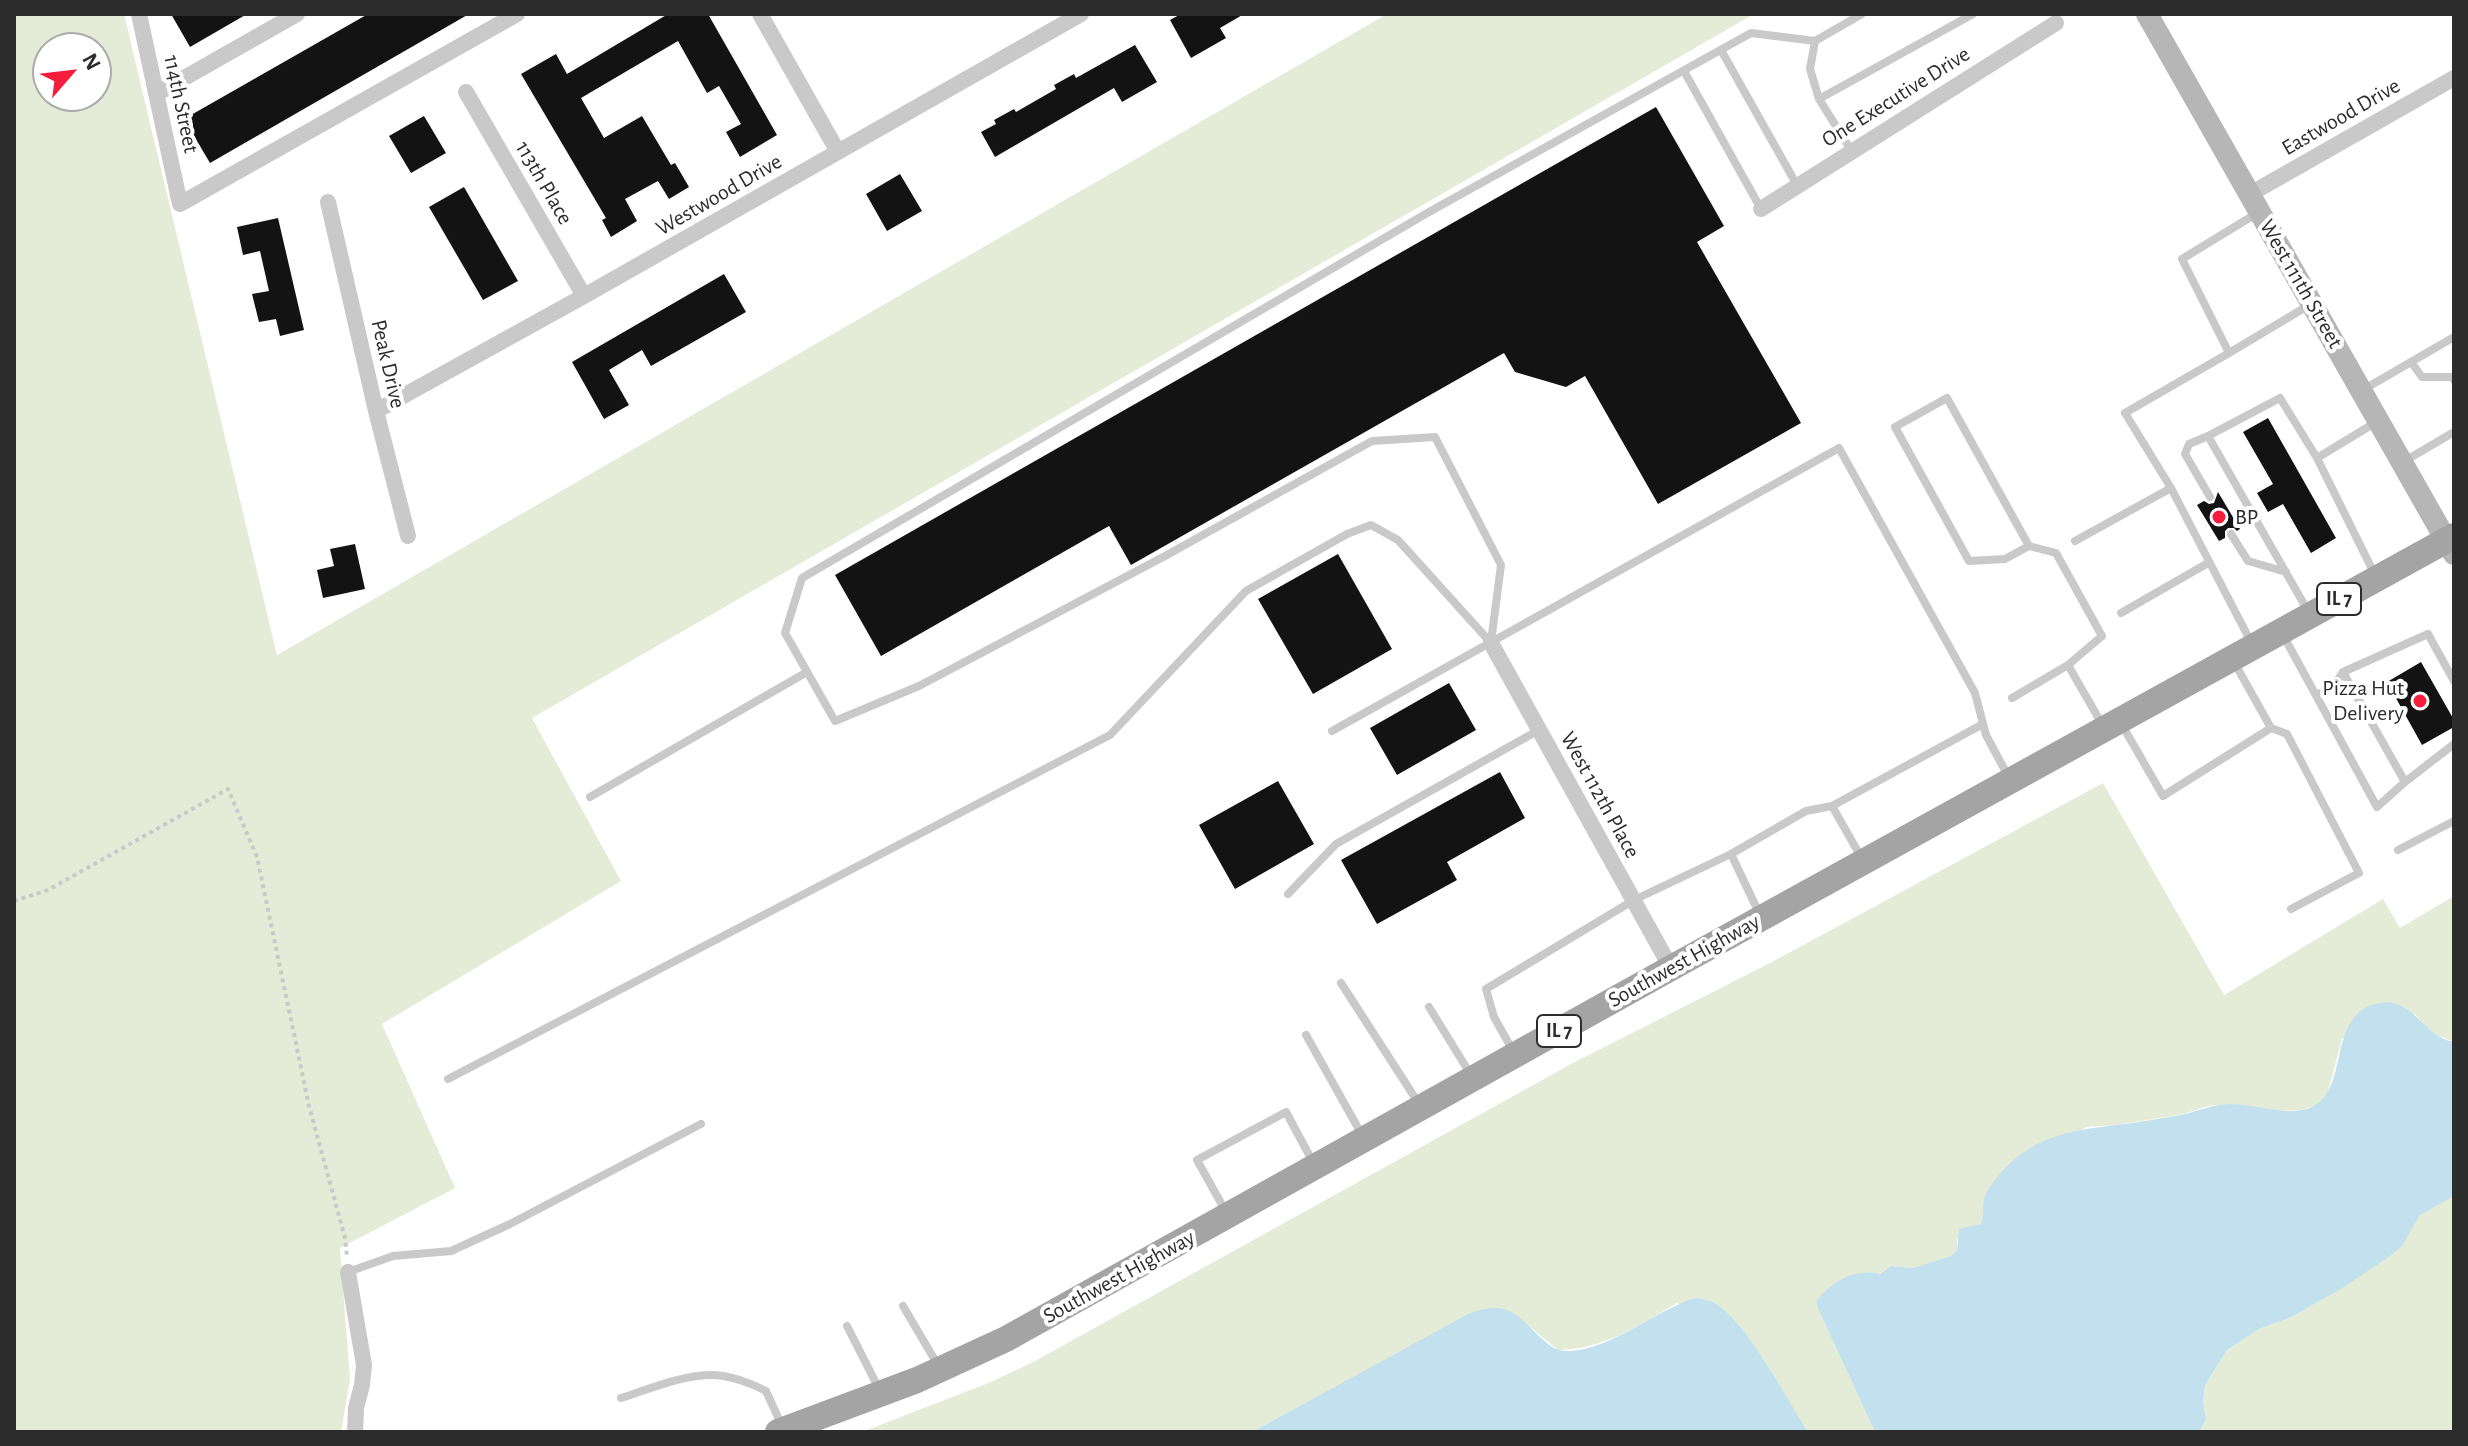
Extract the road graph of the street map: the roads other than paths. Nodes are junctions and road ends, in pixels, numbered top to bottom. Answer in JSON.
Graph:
{"nodes":[{"id":1,"x":139,"y":14,"type":"edge"},
{"id":2,"x":297,"y":14,"type":"edge"},
{"id":3,"x":517,"y":14,"type":"edge"},
{"id":4,"x":760,"y":14,"type":"edge"},
{"id":5,"x":1081,"y":14,"type":"edge"},
{"id":6,"x":1862,"y":14,"type":"edge"},
{"id":7,"x":1973,"y":14,"type":"edge"},
{"id":8,"x":2147,"y":14,"type":"edge"},
{"id":9,"x":2054,"y":18,"type":"edge"},
{"id":10,"x":1815,"y":41,"type":"junction"},
{"id":11,"x":1721,"y":50,"type":"junction"},
{"id":12,"x":1684,"y":71,"type":"junction"},
{"id":13,"x":2454,"y":78,"type":"edge"},
{"id":14,"x":466,"y":92,"type":"dead end"},
{"id":15,"x":156,"y":94,"type":"junction"},
{"id":16,"x":1819,"y":99,"type":"junction"},
{"id":17,"x":1851,"y":150,"type":"junction"},
{"id":18,"x":838,"y":152,"type":"junction"},
{"id":19,"x":1798,"y":187,"type":"junction"},
{"id":20,"x":328,"y":202,"type":"dead end"},
{"id":21,"x":2255,"y":202,"type":"junction"},
{"id":22,"x":1761,"y":209,"type":"joint"},
{"id":23,"x":584,"y":296,"type":"junction"},
{"id":24,"x":2312,"y":303,"type":"junction"},
{"id":25,"x":2454,"y":337,"type":"edge"},
{"id":26,"x":2229,"y":353,"type":"junction"},
{"id":27,"x":2411,"y":362,"type":"junction"},
{"id":28,"x":2454,"y":380,"type":"edge"},
{"id":29,"x":2361,"y":391,"type":"junction"},
{"id":30,"x":376,"y":411,"type":"junction"},
{"id":31,"x":2378,"y":420,"type":"junction"},
{"id":32,"x":2454,"y":432,"type":"edge"},
{"id":33,"x":2208,"y":436,"type":"junction"},
{"id":34,"x":2317,"y":458,"type":"junction"},
{"id":35,"x":2402,"y":463,"type":"junction"},
{"id":36,"x":2171,"y":488,"type":"junction"},
{"id":37,"x":2210,"y":497,"type":"dead end"},
{"id":38,"x":2231,"y":534,"type":"dead end"},
{"id":39,"x":408,"y":536,"type":"dead end"},
{"id":40,"x":2075,"y":541,"type":"dead end"},
{"id":41,"x":2451,"y":543,"type":"edge"},
{"id":42,"x":2029,"y":546,"type":"junction"},
{"id":43,"x":2208,"y":563,"type":"junction"},
{"id":44,"x":2286,"y":572,"type":"junction"},
{"id":45,"x":2377,"y":578,"type":"junction"},
{"id":46,"x":2121,"y":613,"type":"dead end"},
{"id":47,"x":2310,"y":615,"type":"junction"},
{"id":48,"x":2281,"y":631,"type":"junction"},
{"id":49,"x":1491,"y":643,"type":"junction"},
{"id":50,"x":2243,"y":652,"type":"junction"},
{"id":51,"x":2068,"y":665,"type":"junction"},
{"id":52,"x":807,"y":672,"type":"junction"},
{"id":53,"x":2343,"y":672,"type":"junction"},
{"id":54,"x":2454,"y":681,"type":"edge"},
{"id":55,"x":2316,"y":695,"type":"junction"},
{"id":56,"x":2012,"y":698,"type":"dead end"},
{"id":57,"x":1983,"y":724,"type":"junction"},
{"id":58,"x":2112,"y":724,"type":"junction"},
{"id":59,"x":2271,"y":728,"type":"junction"},
{"id":60,"x":1539,"y":730,"type":"junction"},
{"id":61,"x":1332,"y":731,"type":"dead end"},
{"id":62,"x":2454,"y":744,"type":"edge"},
{"id":63,"x":2011,"y":780,"type":"junction"},
{"id":64,"x":2405,"y":782,"type":"junction"},
{"id":65,"x":590,"y":797,"type":"dead end"},
{"id":66,"x":1832,"y":806,"type":"junction"},
{"id":67,"x":2454,"y":821,"type":"edge"},
{"id":68,"x":2398,"y":850,"type":"dead end"},
{"id":69,"x":1731,"y":854,"type":"junction"},
{"id":70,"x":1864,"y":862,"type":"junction"},
{"id":71,"x":1288,"y":894,"type":"dead end"},
{"id":72,"x":1634,"y":900,"type":"junction"},
{"id":73,"x":2291,"y":909,"type":"dead end"},
{"id":74,"x":1761,"y":918,"type":"junction"},
{"id":75,"x":1671,"y":968,"type":"junction"},
{"id":76,"x":1341,"y":983,"type":"dead end"},
{"id":77,"x":1429,"y":1007,"type":"dead end"},
{"id":78,"x":1306,"y":1035,"type":"dead end"},
{"id":79,"x":1516,"y":1055,"type":"junction"},
{"id":80,"x":448,"y":1079,"type":"dead end"},
{"id":81,"x":1473,"y":1079,"type":"junction"},
{"id":82,"x":1421,"y":1108,"type":"junction"},
{"id":83,"x":701,"y":1124,"type":"dead end"},
{"id":84,"x":1365,"y":1140,"type":"junction"},
{"id":85,"x":1316,"y":1167,"type":"junction"},
{"id":86,"x":1228,"y":1216,"type":"junction"},
{"id":87,"x":348,"y":1272,"type":"joint"},
{"id":88,"x":903,"y":1306,"type":"dead end"},
{"id":89,"x":847,"y":1326,"type":"dead end"},
{"id":90,"x":940,"y":1369,"type":"junction"},
{"id":91,"x":881,"y":1393,"type":"junction"},
{"id":92,"x":621,"y":1398,"type":"dead end"},
{"id":93,"x":781,"y":1431,"type":"edge"},
{"id":94,"x":355,"y":1432,"type":"edge"}],
"edges":[{"from":1,"to":15,"type":"street","name":"114th Street"},
{"from":2,"to":15,"type":"street"},
{"from":3,"to":15,"type":"street","name":"114th Street"},
{"from":4,"to":18,"type":"street"},
{"from":5,"to":18,"type":"street","name":"Westwood Drive"},
{"from":6,"to":10,"type":"lane"},
{"from":7,"to":16,"type":"lane"},
{"from":8,"to":21,"type":"main road","name":"West 111th Street"},
{"from":9,"to":17,"type":"street","name":"One Executive Drive"},
{"from":10,"to":11,"type":"lane"},
{"from":10,"to":16,"type":"lane"},
{"from":11,"to":12,"type":"lane"},
{"from":11,"to":19,"type":"lane"},
{"from":12,"to":22,"type":"lane"},
{"from":12,"to":52,"type":"lane"},
{"from":13,"to":21,"type":"street","name":"Eastwood Drive"},
{"from":14,"to":23,"type":"street","name":"113th Place"},
{"from":16,"to":17,"type":"lane"},
{"from":17,"to":19,"type":"street","name":"One Executive Drive"},
{"from":18,"to":23,"type":"street","name":"Westwood Drive"},
{"from":19,"to":22,"type":"street","name":"One Executive Drive"},
{"from":20,"to":30,"type":"street","name":"Peak Drive"},
{"from":21,"to":24,"type":"main road","name":"West 111th Street"},
{"from":21,"to":26,"type":"lane"},
{"from":23,"to":30,"type":"street","name":"Westwood Drive"},
{"from":24,"to":26,"type":"lane"},
{"from":24,"to":29,"type":"main road","name":"West 111th Street"},
{"from":25,"to":27,"type":"lane"},
{"from":26,"to":36,"type":"lane"},
{"from":27,"to":28,"type":"lane"},
{"from":27,"to":29,"type":"lane"},
{"from":29,"to":31,"type":"main road","name":"West 111th Street"},
{"from":30,"to":39,"type":"street","name":"Peak Drive"},
{"from":31,"to":34,"type":"lane"},
{"from":31,"to":35,"type":"main road","name":"West 111th Street"},
{"from":32,"to":35,"type":"lane"},
{"from":33,"to":34,"type":"lane"},
{"from":33,"to":37,"type":"lane"},
{"from":33,"to":44,"type":"lane"},
{"from":34,"to":45,"type":"lane"},
{"from":35,"to":41,"type":"main road","name":"West 111th Street"},
{"from":36,"to":40,"type":"lane"},
{"from":36,"to":43,"type":"lane"},
{"from":38,"to":44,"type":"lane"},
{"from":41,"to":45,"type":"main road","name":"Southwest Highway","number":"IL 7"},
{"from":42,"to":42,"type":"lane"},
{"from":42,"to":51,"type":"lane"},
{"from":43,"to":46,"type":"lane"},
{"from":43,"to":50,"type":"lane"},
{"from":44,"to":47,"type":"lane"},
{"from":45,"to":47,"type":"main road","name":"Southwest Highway","number":"IL 7"},
{"from":47,"to":48,"type":"main road","name":"Southwest Highway","number":"IL 7"},
{"from":48,"to":50,"type":"main road","name":"Southwest Highway","number":"IL 7"},
{"from":48,"to":55,"type":"lane"},
{"from":49,"to":52,"type":"lane"},
{"from":49,"to":57,"type":"lane"},
{"from":49,"to":60,"type":"street","name":"West 112th Place"},
{"from":49,"to":61,"type":"lane"},
{"from":49,"to":80,"type":"lane"},
{"from":50,"to":58,"type":"main road","name":"Southwest Highway","number":"IL 7"},
{"from":50,"to":59,"type":"lane"},
{"from":51,"to":56,"type":"lane"},
{"from":51,"to":58,"type":"lane"},
{"from":52,"to":65,"type":"lane"},
{"from":53,"to":54,"type":"lane"},
{"from":53,"to":55,"type":"lane"},
{"from":53,"to":64,"type":"lane"},
{"from":55,"to":64,"type":"lane"},
{"from":57,"to":63,"type":"lane"},
{"from":57,"to":66,"type":"lane"},
{"from":58,"to":59,"type":"lane"},
{"from":58,"to":63,"type":"main road","name":"Southwest Highway","number":"IL 7"},
{"from":59,"to":73,"type":"lane"},
{"from":60,"to":71,"type":"lane"},
{"from":60,"to":72,"type":"street","name":"West 112th Place"},
{"from":62,"to":64,"type":"lane"},
{"from":63,"to":70,"type":"main road","name":"Southwest Highway","number":"IL 7"},
{"from":66,"to":69,"type":"lane"},
{"from":66,"to":70,"type":"lane"},
{"from":67,"to":68,"type":"lane"},
{"from":69,"to":72,"type":"lane"},
{"from":69,"to":74,"type":"lane"},
{"from":70,"to":74,"type":"main road","name":"Southwest Highway","number":"IL 7"},
{"from":72,"to":75,"type":"street","name":"West 112th Place"},
{"from":72,"to":79,"type":"lane"},
{"from":74,"to":75,"type":"main road","name":"Southwest Highway","number":"IL 7"},
{"from":75,"to":79,"type":"main road","name":"Southwest Highway","number":"IL 7"},
{"from":76,"to":82,"type":"lane"},
{"from":77,"to":81,"type":"lane"},
{"from":78,"to":84,"type":"lane"},
{"from":79,"to":81,"type":"main road","name":"Southwest Highway","number":"IL 7"},
{"from":81,"to":82,"type":"main road","name":"Southwest Highway","number":"IL 7"},
{"from":82,"to":84,"type":"main road","name":"Southwest Highway","number":"IL 7"},
{"from":83,"to":87,"type":"lane"},
{"from":84,"to":85,"type":"main road","name":"Southwest Highway","number":"IL 7"},
{"from":85,"to":86,"type":"main road","name":"Southwest Highway","number":"IL 7"},
{"from":85,"to":86,"type":"lane"},
{"from":86,"to":90,"type":"main road","name":"Southwest Highway","number":"IL 7"},
{"from":87,"to":94,"type":"street"},
{"from":88,"to":90,"type":"lane"},
{"from":89,"to":91,"type":"lane"},
{"from":90,"to":91,"type":"main road","name":"Southwest Highway","number":"IL 7"},
{"from":91,"to":93,"type":"main road","name":"Southwest Highway","number":"IL 7"},
{"from":92,"to":93,"type":"lane"}]}
